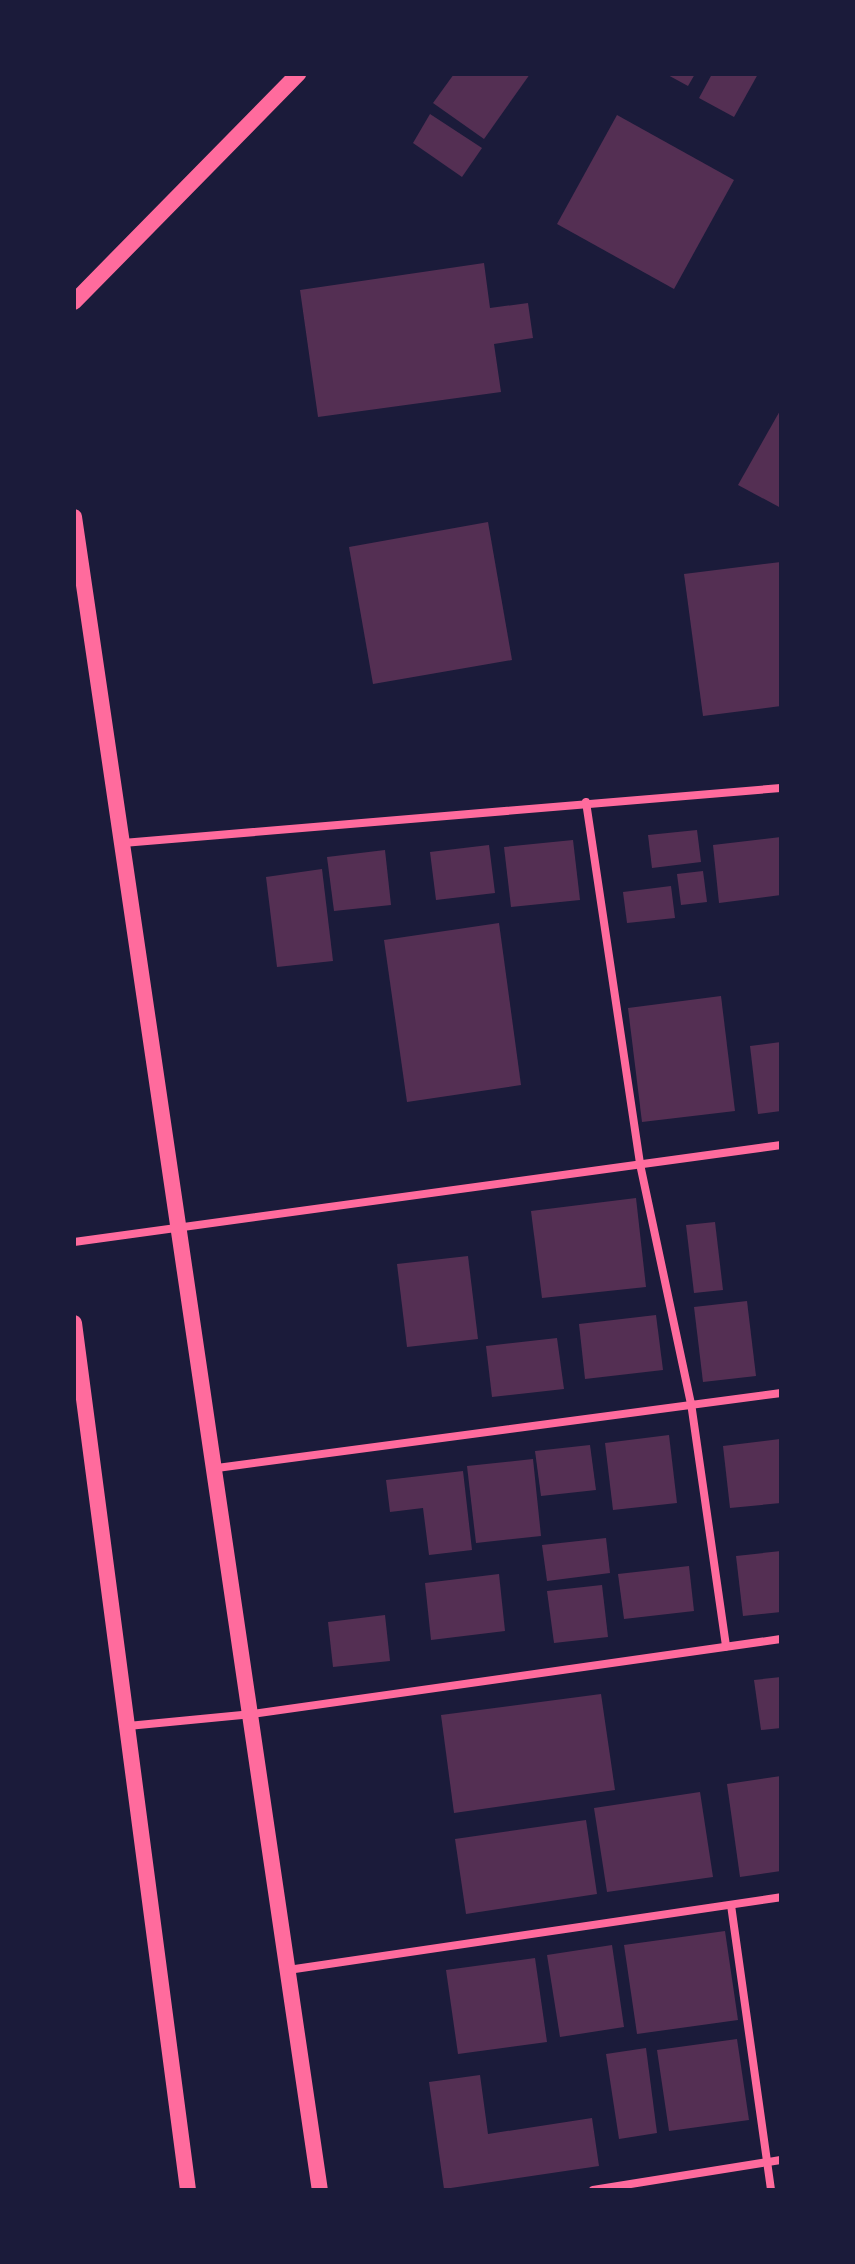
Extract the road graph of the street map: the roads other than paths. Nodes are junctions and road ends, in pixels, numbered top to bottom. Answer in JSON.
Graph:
{"nodes":[{"id":1,"x":298,"y":74,"type":"edge"},
{"id":2,"x":74,"y":302,"type":"edge"},
{"id":3,"x":74,"y":517,"type":"edge"},
{"id":4,"x":781,"y":788,"type":"edge"},
{"id":5,"x":586,"y":802,"type":"junction"},
{"id":6,"x":123,"y":843,"type":"junction"},
{"id":7,"x":781,"y":1145,"type":"edge"},
{"id":8,"x":640,"y":1164,"type":"junction"},
{"id":9,"x":182,"y":1225,"type":"junction"},
{"id":10,"x":74,"y":1242,"type":"edge"},
{"id":11,"x":74,"y":1323,"type":"edge"},
{"id":12,"x":781,"y":1393,"type":"edge"},
{"id":13,"x":691,"y":1403,"type":"junction"},
{"id":14,"x":217,"y":1468,"type":"junction"},
{"id":15,"x":781,"y":1639,"type":"edge"},
{"id":16,"x":726,"y":1647,"type":"junction"},
{"id":17,"x":252,"y":1714,"type":"junction"},
{"id":18,"x":128,"y":1726,"type":"junction"},
{"id":19,"x":781,"y":1897,"type":"edge"},
{"id":20,"x":731,"y":1905,"type":"junction"},
{"id":21,"x":288,"y":1970,"type":"junction"},
{"id":22,"x":781,"y":2160,"type":"edge"},
{"id":23,"x":767,"y":2162,"type":"junction"},
{"id":24,"x":188,"y":2190,"type":"edge"},
{"id":25,"x":320,"y":2190,"type":"edge"},
{"id":26,"x":593,"y":2190,"type":"edge"},
{"id":27,"x":771,"y":2190,"type":"edge"}],
"edges":[{"from":1,"to":2,"type":"main road"},
{"from":3,"to":6,"type":"main road"},
{"from":4,"to":5,"type":"street"},
{"from":5,"to":6,"type":"street"},
{"from":5,"to":8,"type":"street"},
{"from":6,"to":9,"type":"main road"},
{"from":7,"to":8,"type":"street"},
{"from":8,"to":9,"type":"street"},
{"from":8,"to":13,"type":"street"},
{"from":9,"to":10,"type":"street"},
{"from":9,"to":14,"type":"main road"},
{"from":11,"to":18,"type":"main road"},
{"from":12,"to":13,"type":"street"},
{"from":13,"to":14,"type":"street"},
{"from":13,"to":16,"type":"street"},
{"from":14,"to":17,"type":"main road"},
{"from":15,"to":16,"type":"street"},
{"from":16,"to":17,"type":"street"},
{"from":17,"to":18,"type":"street"},
{"from":17,"to":21,"type":"main road"},
{"from":18,"to":24,"type":"main road"},
{"from":19,"to":20,"type":"street"},
{"from":20,"to":21,"type":"street"},
{"from":20,"to":23,"type":"street"},
{"from":21,"to":25,"type":"main road"},
{"from":22,"to":23,"type":"street"},
{"from":23,"to":26,"type":"street"},
{"from":23,"to":27,"type":"street"}]}
